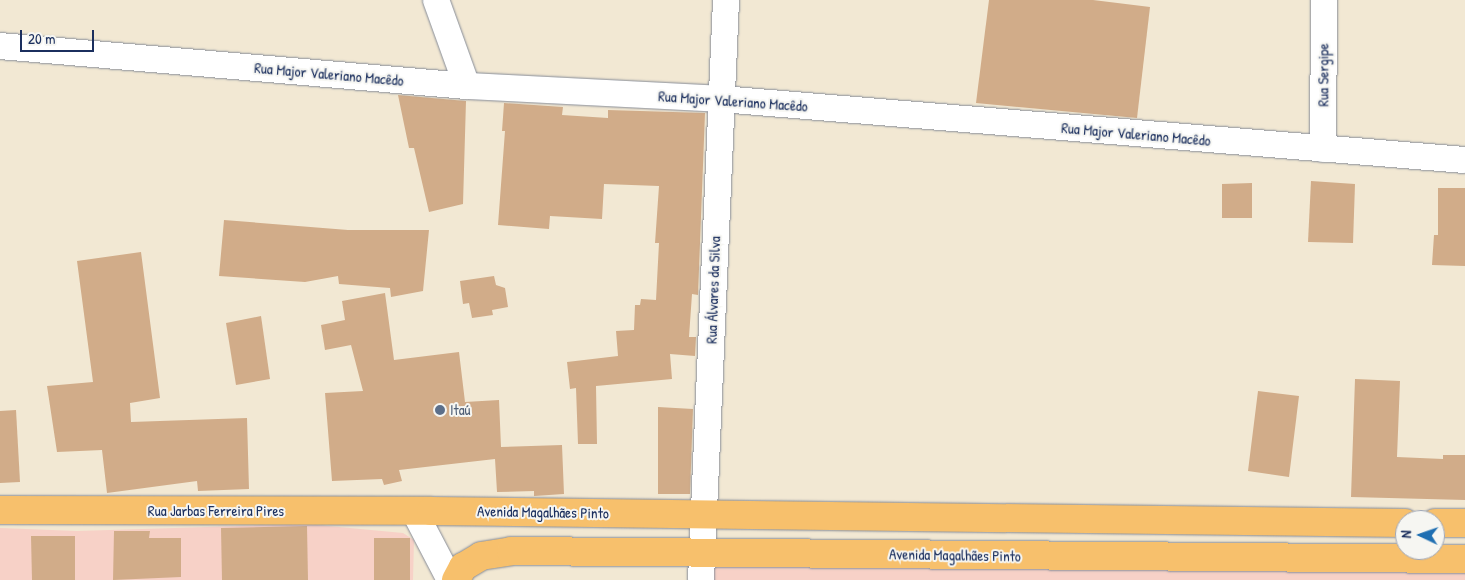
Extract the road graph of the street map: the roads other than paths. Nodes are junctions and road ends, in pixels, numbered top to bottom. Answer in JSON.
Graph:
{"nodes":[{"id":1,"x":436,"y":0,"type":"edge"},
{"id":2,"x":726,"y":0,"type":"edge"},
{"id":3,"x":1324,"y":0,"type":"edge"},
{"id":4,"x":0,"y":46,"type":"edge"},
{"id":5,"x":467,"y":86,"type":"junction"},
{"id":6,"x":721,"y":99,"type":"junction"},
{"id":7,"x":1323,"y":150,"type":"junction"},
{"id":8,"x":1465,"y":160,"type":"edge"},
{"id":9,"x":0,"y":510,"type":"edge"},
{"id":10,"x":422,"y":511,"type":"junction"},
{"id":11,"x":703,"y":514,"type":"junction"},
{"id":12,"x":1171,"y":520,"type":"junction"},
{"id":13,"x":1395,"y":522,"type":"edge"},
{"id":14,"x":1445,"y":523,"type":"edge"},
{"id":15,"x":1465,"y":523,"type":"edge"},
{"id":16,"x":702,"y":552,"type":"junction"},
{"id":17,"x":1171,"y":557,"type":"junction"},
{"id":18,"x":1465,"y":559,"type":"edge"},
{"id":19,"x":450,"y":580,"type":"edge"},
{"id":20,"x":456,"y":580,"type":"edge"},
{"id":21,"x":701,"y":580,"type":"edge"}],
"edges":[{"from":1,"to":5,"type":"street"},
{"from":2,"to":6,"type":"street","name":"Rua Álvares da Silva"},
{"from":3,"to":7,"type":"street","name":"Rua Sergipe"},
{"from":4,"to":5,"type":"street","name":"Rua Major Valeriano Macêdo"},
{"from":5,"to":6,"type":"street","name":"Rua Major Valeriano Macêdo"},
{"from":6,"to":7,"type":"street","name":"Rua Major Valeriano Macêdo"},
{"from":6,"to":11,"type":"street","name":"Rua Álvares da Silva"},
{"from":7,"to":8,"type":"street","name":"Rua Major Valeriano Macêdo"},
{"from":9,"to":10,"type":"main road","name":"Rua Jarbas Ferreira Pires"},
{"from":10,"to":11,"type":"main road","name":"Avenida Magalhães Pinto"},
{"from":10,"to":19,"type":"street"},
{"from":11,"to":12,"type":"main road","name":"Avenida Magalhães Pinto"},
{"from":11,"to":16,"type":"street","name":"Rua Álvares da Silva"},
{"from":12,"to":13,"type":"main road","name":"Avenida Magalhães Pinto"},
{"from":12,"to":17,"type":"main road"},
{"from":14,"to":15,"type":"main road"},
{"from":16,"to":17,"type":"main road","name":"Avenida Magalhães Pinto"},
{"from":16,"to":20,"type":"main road","name":"Avenida Magalhães Pinto"},
{"from":16,"to":21,"type":"street","name":"Rua Álvares da Silva"},
{"from":17,"to":18,"type":"main road","name":"Avenida Magalhães Pinto"}]}
